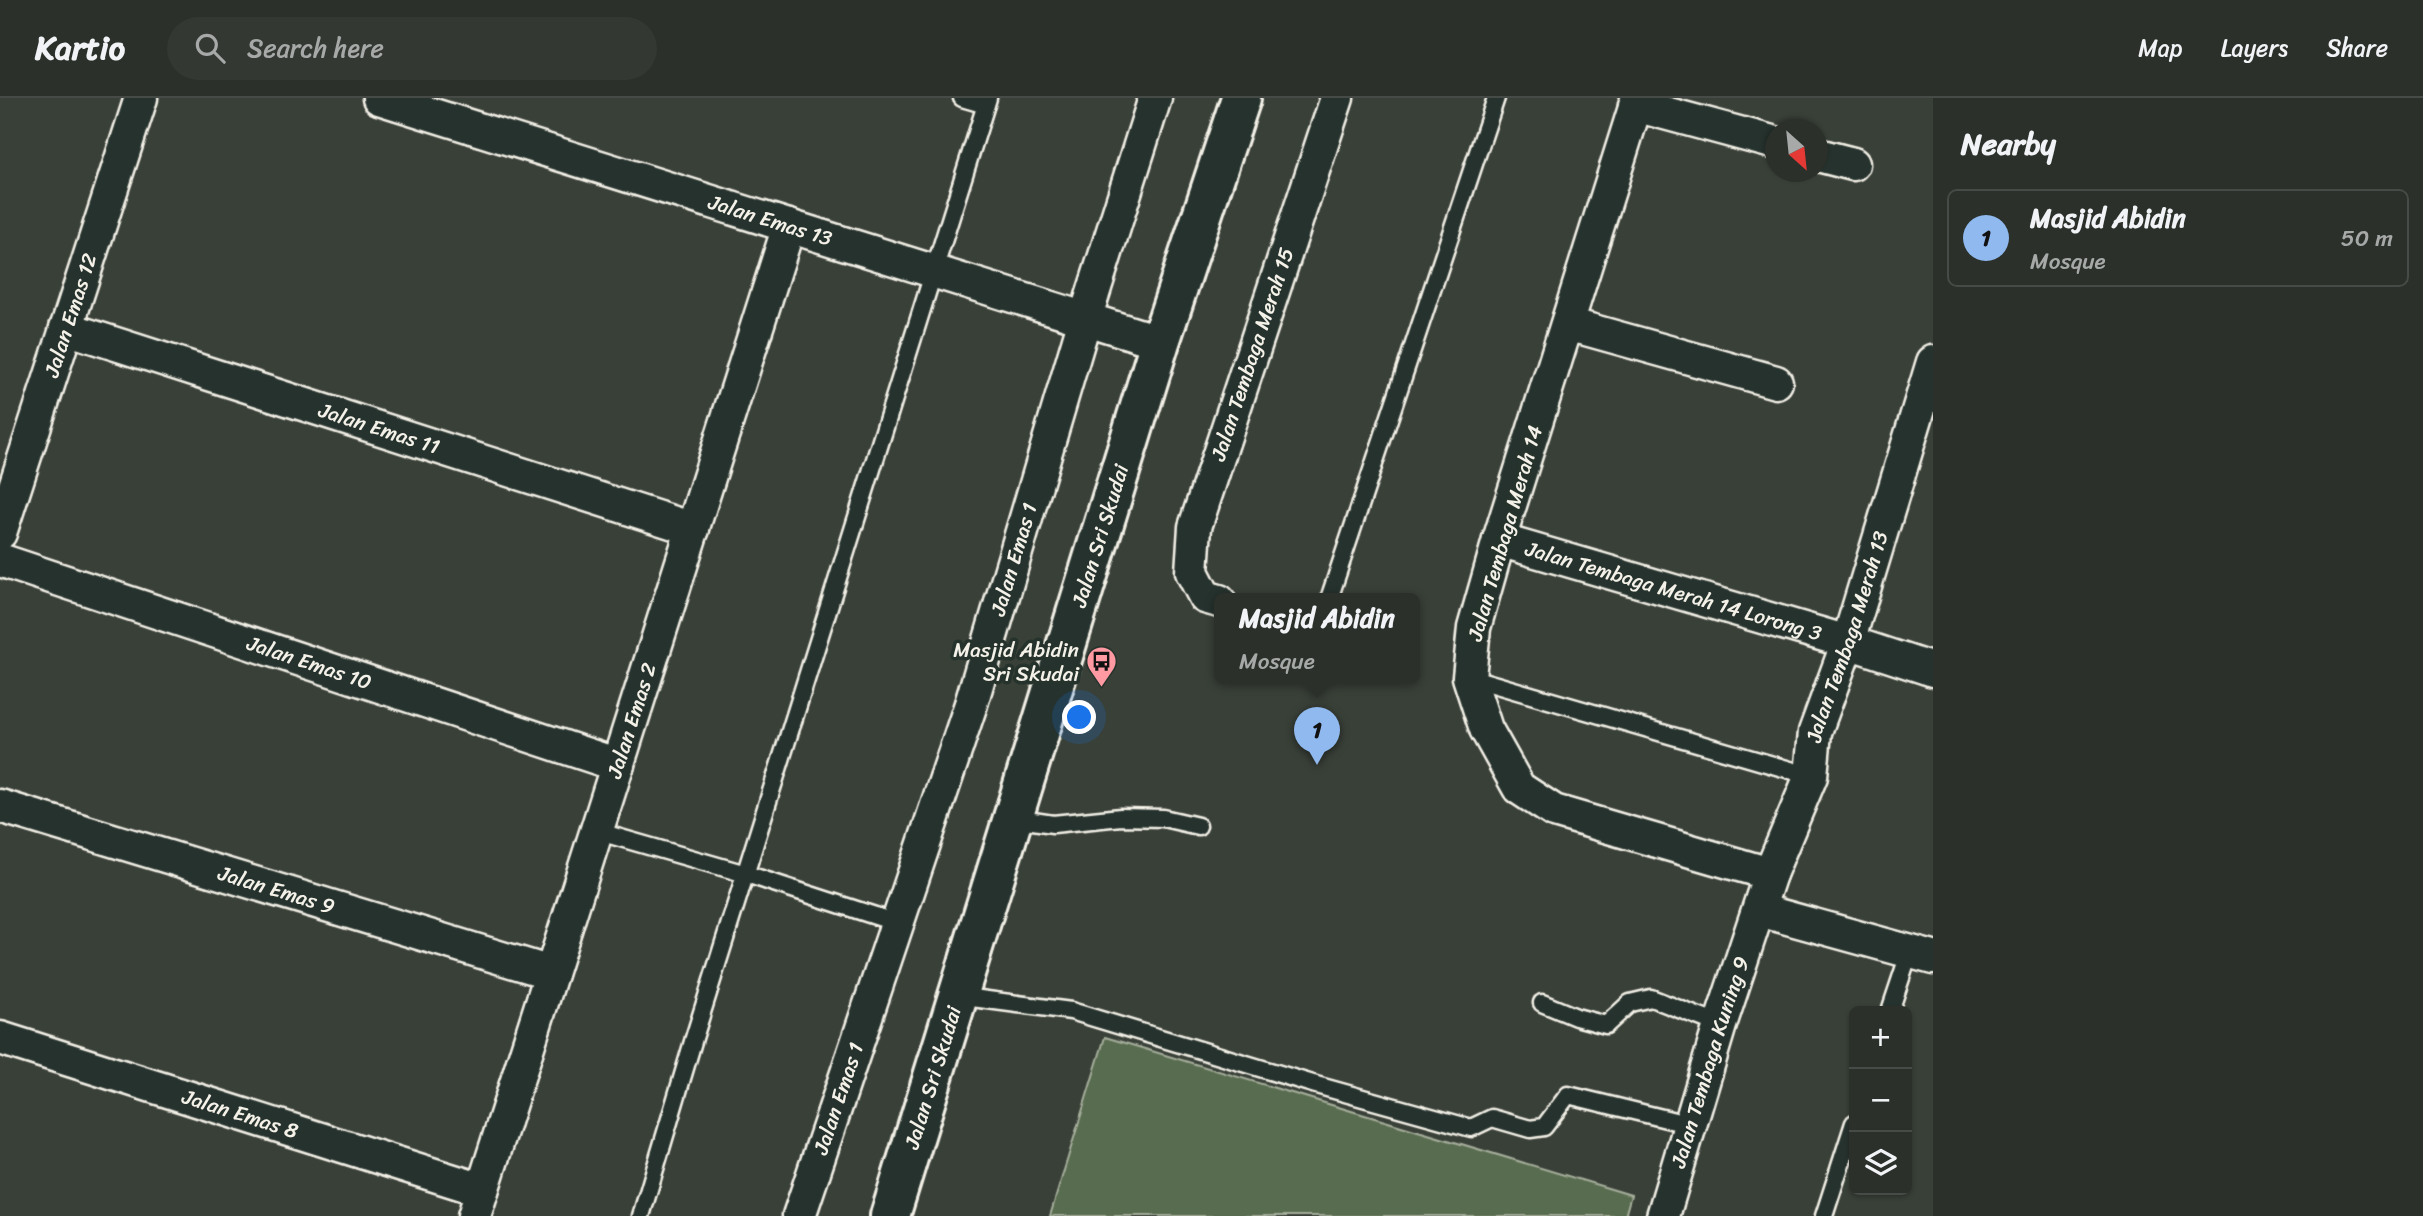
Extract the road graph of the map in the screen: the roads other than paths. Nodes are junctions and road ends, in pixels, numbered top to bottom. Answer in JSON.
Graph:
{"nodes":[{"id":1,"x":141,"y":98,"type":"edge"},
{"id":2,"x":379,"y":98,"type":"edge"},
{"id":3,"x":962,"y":98,"type":"edge"},
{"id":4,"x":1155,"y":98,"type":"edge"},
{"id":5,"x":1241,"y":98,"type":"edge"},
{"id":6,"x":1337,"y":98,"type":"edge"},
{"id":7,"x":1496,"y":98,"type":"edge"},
{"id":8,"x":987,"y":102,"type":"edge"},
{"id":9,"x":1637,"y":102,"type":"edge"},
{"id":10,"x":465,"y":111,"type":"edge"},
{"id":11,"x":1765,"y":140,"type":"edge"},
{"id":12,"x":1828,"y":158,"type":"edge"},
{"id":13,"x":1853,"y":164,"type":"dead end"},
{"id":14,"x":789,"y":226,"type":"junction"},
{"id":15,"x":934,"y":271,"type":"junction"},
{"id":16,"x":1085,"y":319,"type":"junction"},
{"id":17,"x":1568,"y":324,"type":"junction"},
{"id":18,"x":66,"y":328,"type":"junction"},
{"id":19,"x":1160,"y":342,"type":"junction"},
{"id":20,"x":1933,"y":362,"type":"edge"},
{"id":21,"x":1776,"y":382,"type":"dead end"},
{"id":22,"x":693,"y":529,"type":"junction"},
{"id":23,"x":0,"y":533,"type":"edge"},
{"id":24,"x":1499,"y":540,"type":"junction"},
{"id":25,"x":0,"y":560,"type":"edge"},
{"id":26,"x":1331,"y":593,"type":"edge"},
{"id":27,"x":1214,"y":600,"type":"edge"},
{"id":28,"x":1847,"y":642,"type":"junction"},
{"id":29,"x":1933,"y":670,"type":"edge"},
{"id":30,"x":1469,"y":677,"type":"junction"},
{"id":31,"x":618,"y":765,"type":"junction"},
{"id":32,"x":1811,"y":776,"type":"junction"},
{"id":33,"x":0,"y":806,"type":"edge"},
{"id":34,"x":1013,"y":818,"type":"junction"},
{"id":35,"x":1198,"y":826,"type":"dead end"},
{"id":36,"x":596,"y":831,"type":"junction"},
{"id":37,"x":746,"y":874,"type":"junction"},
{"id":38,"x":1770,"y":874,"type":"junction"},
{"id":39,"x":1759,"y":910,"type":"junction"},
{"id":40,"x":897,"y":923,"type":"junction"},
{"id":41,"x":1921,"y":955,"type":"edge"},
{"id":42,"x":551,"y":973,"type":"junction"},
{"id":43,"x":957,"y":996,"type":"junction"},
{"id":44,"x":1542,"y":1003,"type":"dead end"},
{"id":45,"x":1893,"y":1006,"type":"edge"},
{"id":46,"x":1720,"y":1025,"type":"junction"},
{"id":47,"x":0,"y":1038,"type":"edge"},
{"id":48,"x":1691,"y":1125,"type":"junction"},
{"id":49,"x":1851,"y":1132,"type":"edge"},
{"id":50,"x":478,"y":1203,"type":"edge"},
{"id":51,"x":641,"y":1216,"type":"edge"},
{"id":52,"x":799,"y":1216,"type":"edge"},
{"id":53,"x":890,"y":1216,"type":"edge"},
{"id":54,"x":1663,"y":1216,"type":"edge"},
{"id":55,"x":1824,"y":1216,"type":"edge"}],
"edges":[{"from":1,"to":18,"type":"street","name":"Jalan Emas 12"},
{"from":2,"to":10,"type":"street","name":"Jalan Emas 13"},
{"from":3,"to":8,"type":"lane"},
{"from":4,"to":16,"type":"street","name":"Jalan Emas 1"},
{"from":5,"to":19,"type":"street","name":"Jalan Sri Skudai"},
{"from":6,"to":27,"type":"street","name":"Jalan Tembaga Merah 15"},
{"from":7,"to":26,"type":"lane"},
{"from":8,"to":15,"type":"lane"},
{"from":9,"to":11,"type":"street"},
{"from":9,"to":17,"type":"street","name":"Jalan Tembaga Merah 14"},
{"from":10,"to":14,"type":"street","name":"Jalan Emas 13"},
{"from":12,"to":13,"type":"street"},
{"from":14,"to":15,"type":"street","name":"Jalan Emas 13"},
{"from":14,"to":22,"type":"street","name":"Jalan Emas 2"},
{"from":15,"to":16,"type":"street","name":"Jalan Emas 13"},
{"from":15,"to":37,"type":"lane"},
{"from":16,"to":19,"type":"street","name":"Jalan Emas 13"},
{"from":16,"to":40,"type":"street","name":"Jalan Emas 1"},
{"from":17,"to":21,"type":"street"},
{"from":17,"to":24,"type":"street","name":"Jalan Tembaga Merah 14"},
{"from":18,"to":22,"type":"street","name":"Jalan Emas 11"},
{"from":18,"to":23,"type":"street","name":"Jalan Emas 12"},
{"from":19,"to":34,"type":"street","name":"Jalan Sri Skudai"},
{"from":20,"to":28,"type":"street","name":"Jalan Tembaga Merah 13"},
{"from":22,"to":31,"type":"street","name":"Jalan Emas 2"},
{"from":24,"to":28,"type":"street","name":"Jalan Tembaga Merah 14 Lorong 3"},
{"from":24,"to":30,"type":"street","name":"Jalan Tembaga Merah 14"},
{"from":25,"to":31,"type":"street","name":"Jalan Emas 10"},
{"from":28,"to":29,"type":"street","name":"Jalan Tembaga Merah 14 Lorong 3"},
{"from":28,"to":32,"type":"street","name":"Jalan Tembaga Merah 13"},
{"from":30,"to":32,"type":"lane"},
{"from":30,"to":38,"type":"street","name":"Jalan Tembaga Merah 14"},
{"from":31,"to":36,"type":"street","name":"Jalan Emas 2"},
{"from":32,"to":38,"type":"street","name":"Jalan Tembaga Merah 13"},
{"from":33,"to":42,"type":"street","name":"Jalan Emas 9"},
{"from":34,"to":35,"type":"lane"},
{"from":34,"to":43,"type":"street","name":"Jalan Sri Skudai"},
{"from":36,"to":37,"type":"lane"},
{"from":36,"to":42,"type":"street","name":"Jalan Emas 2"},
{"from":37,"to":40,"type":"lane"},
{"from":37,"to":51,"type":"lane"},
{"from":38,"to":39,"type":"street","name":"Jalan Tembaga Merah 13"},
{"from":39,"to":41,"type":"street"},
{"from":39,"to":46,"type":"street","name":"Jalan Tembaga Kuning 9"},
{"from":40,"to":52,"type":"street","name":"Jalan Emas 1"},
{"from":41,"to":45,"type":"lane"},
{"from":42,"to":50,"type":"street","name":"Jalan Emas 2"},
{"from":43,"to":48,"type":"lane"},
{"from":43,"to":53,"type":"street","name":"Jalan Sri Skudai"},
{"from":44,"to":46,"type":"lane"},
{"from":46,"to":48,"type":"street","name":"Jalan Tembaga Kuning 9"},
{"from":47,"to":50,"type":"street","name":"Jalan Emas 8"},
{"from":48,"to":54,"type":"street","name":"Jalan Tembaga Kuning 9"},
{"from":49,"to":55,"type":"lane"}]}
